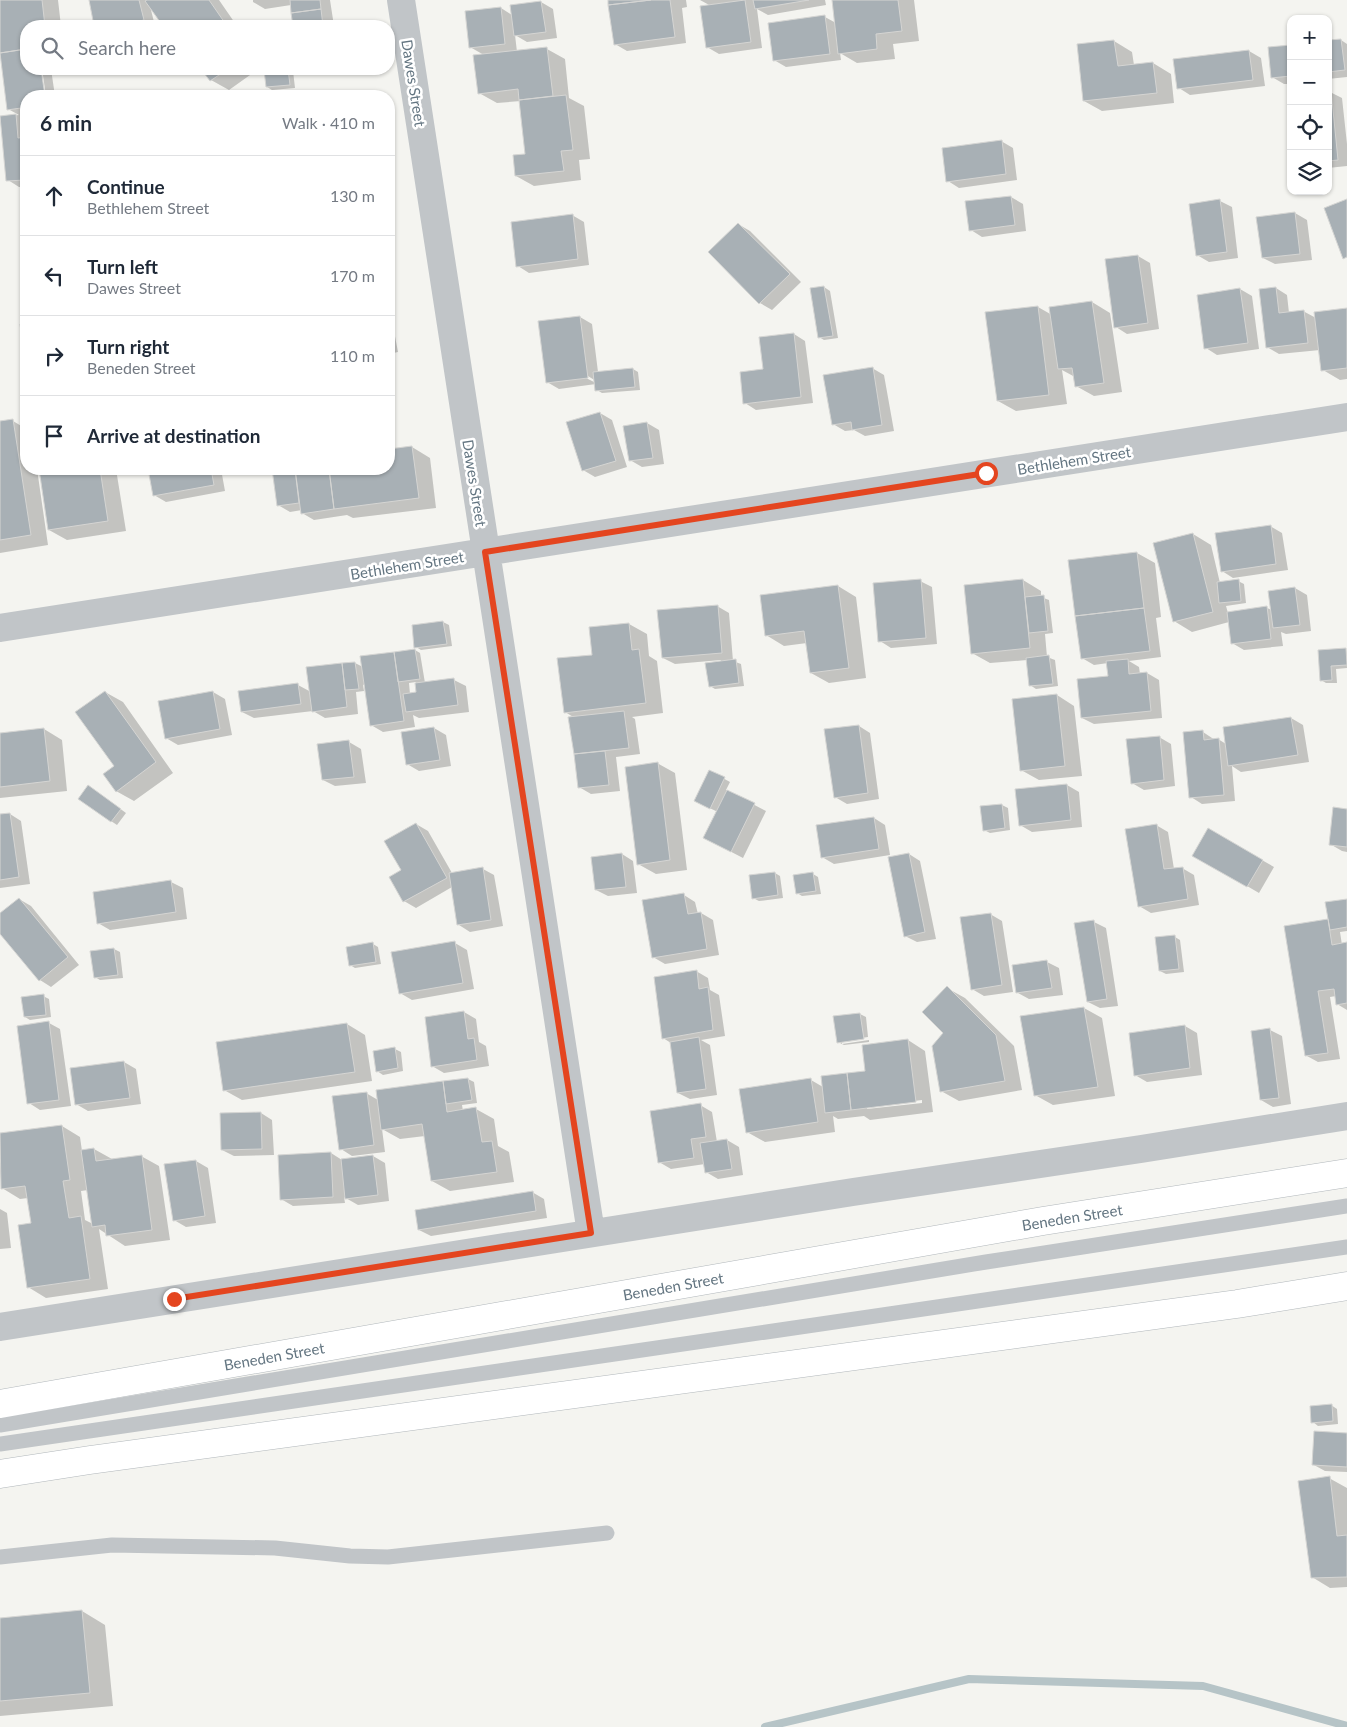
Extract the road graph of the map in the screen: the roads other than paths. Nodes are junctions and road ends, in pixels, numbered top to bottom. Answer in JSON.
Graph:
{"nodes":[{"id":1,"x":401,"y":0,"type":"edge"},
{"id":2,"x":1347,"y":417,"type":"edge"},
{"id":3,"x":485,"y":552,"type":"junction"},
{"id":4,"x":0,"y":628,"type":"edge"},
{"id":5,"x":1347,"y":1116,"type":"edge"},
{"id":6,"x":1347,"y":1174,"type":"edge"},
{"id":7,"x":1347,"y":1206,"type":"edge"},
{"id":8,"x":591,"y":1233,"type":"junction"},
{"id":9,"x":1347,"y":1247,"type":"edge"},
{"id":10,"x":1347,"y":1286,"type":"edge"},
{"id":11,"x":0,"y":1327,"type":"edge"},
{"id":12,"x":92,"y":1388,"type":"junction"},
{"id":13,"x":0,"y":1392,"type":"edge"},
{"id":14,"x":0,"y":1404,"type":"edge"},
{"id":15,"x":0,"y":1425,"type":"edge"},
{"id":16,"x":0,"y":1444,"type":"edge"},
{"id":17,"x":0,"y":1474,"type":"edge"},
{"id":18,"x":607,"y":1533,"type":"dead end"},
{"id":19,"x":0,"y":1556,"type":"edge"}],
"edges":[{"from":1,"to":3,"type":"street","name":"Dawes Street"},
{"from":2,"to":3,"type":"street","name":"Bethlehem Street"},
{"from":3,"to":4,"type":"street","name":"Bethlehem Street"},
{"from":3,"to":8,"type":"street","name":"Dawes Street"},
{"from":5,"to":8,"type":"street"},
{"from":6,"to":12,"type":"main road","name":"Beneden Street"},
{"from":7,"to":15,"type":"lane"},
{"from":8,"to":11,"type":"street"},
{"from":9,"to":16,"type":"lane"},
{"from":10,"to":17,"type":"main road"},
{"from":12,"to":13,"type":"main road"},
{"from":12,"to":14,"type":"main road","name":"Beneden Street"},
{"from":18,"to":19,"type":"lane"}]}
